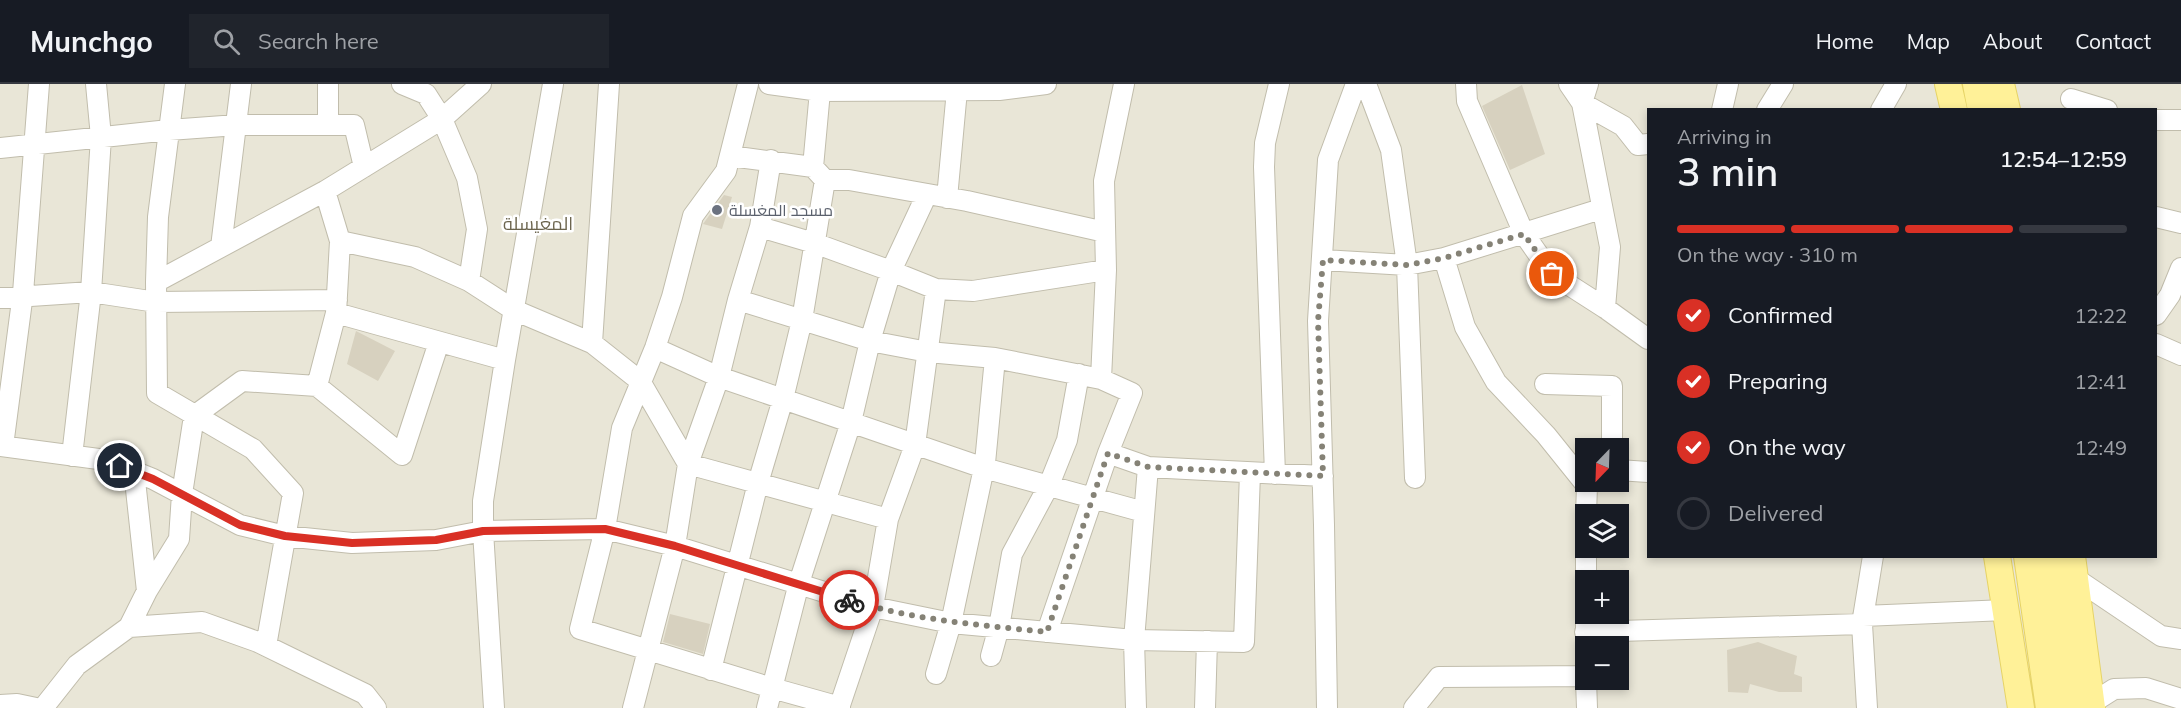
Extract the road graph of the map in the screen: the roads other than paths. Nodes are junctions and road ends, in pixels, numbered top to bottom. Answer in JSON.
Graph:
{"nodes":[{"id":1,"x":39,"y":84,"type":"edge"},
{"id":2,"x":96,"y":84,"type":"edge"},
{"id":3,"x":175,"y":84,"type":"edge"},
{"id":4,"x":241,"y":84,"type":"edge"},
{"id":5,"x":328,"y":84,"type":"edge"},
{"id":6,"x":402,"y":84,"type":"edge"},
{"id":7,"x":482,"y":84,"type":"edge"},
{"id":8,"x":553,"y":84,"type":"edge"},
{"id":9,"x":609,"y":84,"type":"edge"},
{"id":10,"x":748,"y":84,"type":"edge"},
{"id":11,"x":769,"y":84,"type":"edge"},
{"id":12,"x":1046,"y":84,"type":"edge"},
{"id":13,"x":1124,"y":84,"type":"edge"},
{"id":14,"x":1279,"y":84,"type":"edge"},
{"id":15,"x":1356,"y":84,"type":"edge"},
{"id":16,"x":1366,"y":84,"type":"edge"},
{"id":17,"x":1466,"y":84,"type":"edge"},
{"id":18,"x":1569,"y":84,"type":"edge"},
{"id":19,"x":1728,"y":84,"type":"edge"},
{"id":20,"x":1784,"y":84,"type":"edge"},
{"id":21,"x":1896,"y":84,"type":"edge"},
{"id":22,"x":1935,"y":84,"type":"edge"},
{"id":23,"x":1948,"y":84,"type":"edge"},
{"id":24,"x":1976,"y":84,"type":"edge"},
{"id":25,"x":2001,"y":84,"type":"edge"},
{"id":26,"x":821,"y":88,"type":"edge"},
{"id":27,"x":957,"y":90,"type":"junction"},
{"id":28,"x":1585,"y":93,"type":"edge"},
{"id":29,"x":2071,"y":98,"type":"edge"},
{"id":30,"x":1722,"y":108,"type":"edge"},
{"id":31,"x":1768,"y":108,"type":"edge"},
{"id":32,"x":1882,"y":108,"type":"edge"},
{"id":33,"x":1936,"y":108,"type":"edge"},
{"id":34,"x":1954,"y":108,"type":"edge"},
{"id":35,"x":1981,"y":108,"type":"edge"},
{"id":36,"x":2007,"y":108,"type":"edge"},
{"id":37,"x":2101,"y":108,"type":"edge"},
{"id":38,"x":442,"y":119,"type":"junction"},
{"id":39,"x":2157,"y":120,"type":"edge"},
{"id":40,"x":2181,"y":120,"type":"edge"},
{"id":41,"x":237,"y":125,"type":"junction"},
{"id":42,"x":328,"y":125,"type":"junction"},
{"id":43,"x":169,"y":130,"type":"junction"},
{"id":44,"x":101,"y":137,"type":"junction"},
{"id":45,"x":35,"y":144,"type":"junction"},
{"id":46,"x":1647,"y":144,"type":"edge"},
{"id":47,"x":0,"y":148,"type":"edge"},
{"id":48,"x":729,"y":156,"type":"junction"},
{"id":49,"x":771,"y":160,"type":"junction"},
{"id":50,"x":364,"y":167,"type":"junction"},
{"id":51,"x":819,"y":173,"type":"junction"},
{"id":52,"x":325,"y":191,"type":"junction"},
{"id":53,"x":937,"y":196,"type":"junction"},
{"id":54,"x":1601,"y":209,"type":"junction"},
{"id":55,"x":2157,"y":217,"type":"edge"},
{"id":56,"x":2181,"y":223,"type":"edge"},
{"id":57,"x":760,"y":227,"type":"junction"},
{"id":58,"x":1106,"y":232,"type":"junction"},
{"id":59,"x":1524,"y":234,"type":"junction"},
{"id":60,"x":340,"y":241,"type":"junction"},
{"id":61,"x":814,"y":243,"type":"junction"},
{"id":62,"x":221,"y":247,"type":"junction"},
{"id":63,"x":1444,"y":258,"type":"junction"},
{"id":64,"x":1323,"y":260,"type":"junction"},
{"id":65,"x":1407,"y":265,"type":"junction"},
{"id":66,"x":2181,"y":268,"type":"edge"},
{"id":67,"x":1106,"y":270,"type":"junction"},
{"id":68,"x":891,"y":271,"type":"junction"},
{"id":69,"x":469,"y":281,"type":"junction"},
{"id":70,"x":156,"y":282,"type":"junction"},
{"id":71,"x":936,"y":289,"type":"junction"},
{"id":72,"x":91,"y":292,"type":"junction"},
{"id":73,"x":22,"y":296,"type":"junction"},
{"id":74,"x":0,"y":298,"type":"edge"},
{"id":75,"x":738,"y":300,"type":"junction"},
{"id":76,"x":156,"y":302,"type":"junction"},
{"id":77,"x":336,"y":307,"type":"junction"},
{"id":78,"x":1605,"y":308,"type":"junction"},
{"id":79,"x":514,"y":310,"type":"junction"},
{"id":80,"x":2157,"y":314,"type":"edge"},
{"id":81,"x":802,"y":320,"type":"junction"},
{"id":82,"x":1647,"y":338,"type":"edge"},
{"id":83,"x":870,"y":340,"type":"junction"},
{"id":84,"x":439,"y":342,"type":"junction"},
{"id":85,"x":592,"y":343,"type":"junction"},
{"id":86,"x":2157,"y":344,"type":"edge"},
{"id":87,"x":655,"y":348,"type":"junction"},
{"id":88,"x":928,"y":352,"type":"junction"},
{"id":89,"x":2181,"y":355,"type":"edge"},
{"id":90,"x":995,"y":358,"type":"junction"},
{"id":91,"x":505,"y":360,"type":"junction"},
{"id":92,"x":1079,"y":374,"type":"junction"},
{"id":93,"x":719,"y":377,"type":"junction"},
{"id":94,"x":1101,"y":379,"type":"junction"},
{"id":95,"x":640,"y":381,"type":"junction"},
{"id":96,"x":1545,"y":384,"type":"dead end"},
{"id":97,"x":317,"y":386,"type":"junction"},
{"id":98,"x":783,"y":399,"type":"junction"},
{"id":99,"x":194,"y":416,"type":"junction"},
{"id":100,"x":851,"y":422,"type":"junction"},
{"id":101,"x":1612,"y":438,"type":"edge"},
{"id":102,"x":915,"y":445,"type":"junction"},
{"id":103,"x":1,"y":446,"type":"edge"},
{"id":104,"x":1108,"y":453,"type":"junction"},
{"id":105,"x":72,"y":456,"type":"junction"},
{"id":106,"x":688,"y":464,"type":"junction"},
{"id":107,"x":1148,"y":467,"type":"junction"},
{"id":108,"x":1575,"y":467,"type":"edge"},
{"id":109,"x":984,"y":468,"type":"junction"},
{"id":110,"x":134,"y":471,"type":"junction"},
{"id":111,"x":1629,"y":471,"type":"edge"},
{"id":112,"x":1647,"y":472,"type":"edge"},
{"id":113,"x":1250,"y":473,"type":"junction"},
{"id":114,"x":1275,"y":474,"type":"junction"},
{"id":115,"x":1323,"y":476,"type":"junction"},
{"id":116,"x":1415,"y":478,"type":"dead end"},
{"id":117,"x":758,"y":483,"type":"junction"},
{"id":118,"x":1049,"y":485,"type":"junction"},
{"id":119,"x":182,"y":494,"type":"junction"},
{"id":120,"x":1092,"y":499,"type":"junction"},
{"id":121,"x":825,"y":502,"type":"junction"},
{"id":122,"x":1144,"y":512,"type":"junction"},
{"id":123,"x":888,"y":519,"type":"junction"},
{"id":124,"x":605,"y":529,"type":"junction"},
{"id":125,"x":483,"y":531,"type":"junction"},
{"id":126,"x":285,"y":536,"type":"junction"},
{"id":127,"x":675,"y":546,"type":"junction"},
{"id":128,"x":1586,"y":558,"type":"edge"},
{"id":129,"x":1873,"y":558,"type":"edge"},
{"id":130,"x":1997,"y":558,"type":"edge"},
{"id":131,"x":2027,"y":558,"type":"edge"},
{"id":132,"x":2052,"y":558,"type":"edge"},
{"id":133,"x":737,"y":564,"type":"junction"},
{"id":134,"x":2074,"y":567,"type":"edge"},
{"id":135,"x":799,"y":583,"type":"junction"},
{"id":136,"x":147,"y":591,"type":"junction"},
{"id":137,"x":873,"y":607,"type":"junction"},
{"id":138,"x":2006,"y":610,"type":"junction"},
{"id":139,"x":1862,"y":620,"type":"junction"},
{"id":140,"x":951,"y":622,"type":"junction"},
{"id":141,"x":129,"y":627,"type":"junction"},
{"id":142,"x":999,"y":627,"type":"junction"},
{"id":143,"x":1047,"y":632,"type":"junction"},
{"id":144,"x":1585,"y":632,"type":"junction"},
{"id":145,"x":1585,"y":636,"type":"edge"},
{"id":146,"x":2181,"y":639,"type":"edge"},
{"id":147,"x":1134,"y":640,"type":"junction"},
{"id":148,"x":1207,"y":641,"type":"junction"},
{"id":149,"x":266,"y":646,"type":"junction"},
{"id":150,"x":648,"y":650,"type":"junction"},
{"id":151,"x":991,"y":656,"type":"dead end"},
{"id":152,"x":711,"y":670,"type":"junction"},
{"id":153,"x":936,"y":674,"type":"dead end"},
{"id":154,"x":1575,"y":678,"type":"edge"},
{"id":155,"x":772,"y":688,"type":"junction"},
{"id":156,"x":1586,"y":690,"type":"edge"},
{"id":157,"x":2181,"y":699,"type":"edge"},
{"id":158,"x":0,"y":705,"type":"edge"},
{"id":159,"x":2086,"y":706,"type":"edge"},
{"id":160,"x":840,"y":707,"type":"edge"},
{"id":161,"x":36,"y":708,"type":"edge"},
{"id":162,"x":42,"y":708,"type":"edge"},
{"id":163,"x":376,"y":708,"type":"edge"},
{"id":164,"x":494,"y":708,"type":"edge"},
{"id":165,"x":633,"y":708,"type":"edge"},
{"id":166,"x":767,"y":708,"type":"edge"},
{"id":167,"x":1136,"y":708,"type":"edge"},
{"id":168,"x":1205,"y":708,"type":"edge"},
{"id":169,"x":1326,"y":708,"type":"edge"},
{"id":170,"x":1414,"y":708,"type":"edge"},
{"id":171,"x":1587,"y":708,"type":"edge"},
{"id":172,"x":1867,"y":708,"type":"edge"},
{"id":173,"x":2021,"y":708,"type":"edge"},
{"id":174,"x":2049,"y":708,"type":"edge"}],
"edges":[{"from":1,"to":45,"type":"street"},
{"from":2,"to":44,"type":"street"},
{"from":3,"to":43,"type":"street"},
{"from":4,"to":41,"type":"street"},
{"from":5,"to":42,"type":"street"},
{"from":6,"to":38,"type":"street"},
{"from":7,"to":38,"type":"street"},
{"from":8,"to":79,"type":"street"},
{"from":9,"to":85,"type":"street"},
{"from":10,"to":48,"type":"street"},
{"from":11,"to":26,"type":"street"},
{"from":12,"to":27,"type":"street"},
{"from":13,"to":58,"type":"street"},
{"from":14,"to":114,"type":"street"},
{"from":15,"to":64,"type":"street"},
{"from":16,"to":65,"type":"street"},
{"from":17,"to":59,"type":"street"},
{"from":18,"to":28,"type":"street"},
{"from":19,"to":30,"type":"street"},
{"from":20,"to":31,"type":"street"},
{"from":21,"to":32,"type":"street"},
{"from":22,"to":33,"type":"main road"},
{"from":23,"to":34,"type":"main road"},
{"from":24,"to":35,"type":"main road"},
{"from":25,"to":36,"type":"main road"},
{"from":26,"to":27,"type":"street"},
{"from":26,"to":51,"type":"street"},
{"from":27,"to":53,"type":"street"},
{"from":28,"to":46,"type":"street"},
{"from":28,"to":54,"type":"street"},
{"from":29,"to":37,"type":"street"},
{"from":38,"to":50,"type":"street"},
{"from":38,"to":69,"type":"street"},
{"from":39,"to":40,"type":"street"},
{"from":41,"to":42,"type":"street"},
{"from":41,"to":43,"type":"street"},
{"from":41,"to":62,"type":"street"},
{"from":42,"to":50,"type":"street"},
{"from":43,"to":44,"type":"street"},
{"from":43,"to":70,"type":"street"},
{"from":44,"to":45,"type":"street"},
{"from":44,"to":72,"type":"street"},
{"from":45,"to":47,"type":"street"},
{"from":45,"to":73,"type":"street"},
{"from":48,"to":49,"type":"street"},
{"from":48,"to":87,"type":"street"},
{"from":49,"to":51,"type":"street"},
{"from":49,"to":57,"type":"street"},
{"from":50,"to":52,"type":"street"},
{"from":51,"to":53,"type":"street"},
{"from":51,"to":61,"type":"street"},
{"from":52,"to":60,"type":"street"},
{"from":52,"to":62,"type":"street"},
{"from":53,"to":58,"type":"street"},
{"from":53,"to":68,"type":"street"},
{"from":54,"to":59,"type":"street"},
{"from":54,"to":78,"type":"street"},
{"from":55,"to":56,"type":"street"},
{"from":57,"to":61,"type":"street"},
{"from":57,"to":75,"type":"street"},
{"from":58,"to":67,"type":"street"},
{"from":59,"to":63,"type":"street"},
{"from":59,"to":78,"type":"street"},
{"from":60,"to":69,"type":"street"},
{"from":60,"to":77,"type":"street"},
{"from":61,"to":68,"type":"street"},
{"from":61,"to":81,"type":"street"},
{"from":62,"to":70,"type":"street"},
{"from":63,"to":65,"type":"street"},
{"from":63,"to":108,"type":"street"},
{"from":64,"to":65,"type":"street"},
{"from":64,"to":115,"type":"street"},
{"from":65,"to":116,"type":"street"},
{"from":66,"to":80,"type":"street"},
{"from":67,"to":71,"type":"street"},
{"from":67,"to":94,"type":"street"},
{"from":68,"to":71,"type":"street"},
{"from":68,"to":83,"type":"street"},
{"from":69,"to":79,"type":"street"},
{"from":70,"to":76,"type":"street"},
{"from":71,"to":88,"type":"street"},
{"from":72,"to":73,"type":"street"},
{"from":72,"to":76,"type":"street"},
{"from":72,"to":105,"type":"street"},
{"from":73,"to":74,"type":"street"},
{"from":73,"to":103,"type":"street"},
{"from":75,"to":81,"type":"street"},
{"from":75,"to":93,"type":"street"},
{"from":76,"to":77,"type":"street"},
{"from":76,"to":99,"type":"street"},
{"from":77,"to":84,"type":"street"},
{"from":77,"to":97,"type":"street"},
{"from":78,"to":82,"type":"street"},
{"from":79,"to":85,"type":"street"},
{"from":79,"to":91,"type":"street"},
{"from":81,"to":83,"type":"street"},
{"from":81,"to":98,"type":"street"},
{"from":83,"to":88,"type":"street"},
{"from":83,"to":100,"type":"street"},
{"from":84,"to":91,"type":"street"},
{"from":84,"to":97,"type":"street"},
{"from":85,"to":95,"type":"street"},
{"from":86,"to":89,"type":"street"},
{"from":87,"to":93,"type":"street"},
{"from":87,"to":95,"type":"street"},
{"from":88,"to":90,"type":"street"},
{"from":88,"to":102,"type":"street"},
{"from":90,"to":92,"type":"street"},
{"from":90,"to":109,"type":"street"},
{"from":91,"to":125,"type":"street"},
{"from":92,"to":94,"type":"street"},
{"from":92,"to":118,"type":"street"},
{"from":93,"to":98,"type":"street"},
{"from":93,"to":106,"type":"street"},
{"from":94,"to":104,"type":"street"},
{"from":95,"to":106,"type":"street"},
{"from":95,"to":124,"type":"street"},
{"from":96,"to":101,"type":"street"},
{"from":97,"to":99,"type":"street"},
{"from":98,"to":100,"type":"street"},
{"from":98,"to":117,"type":"street"},
{"from":99,"to":119,"type":"street"},
{"from":99,"to":126,"type":"street"},
{"from":100,"to":102,"type":"street"},
{"from":100,"to":121,"type":"street"},
{"from":102,"to":109,"type":"street"},
{"from":102,"to":123,"type":"street"},
{"from":103,"to":105,"type":"street"},
{"from":104,"to":107,"type":"street"},
{"from":104,"to":120,"type":"street"},
{"from":105,"to":110,"type":"street"},
{"from":106,"to":117,"type":"street"},
{"from":106,"to":127,"type":"street"},
{"from":107,"to":113,"type":"street"},
{"from":107,"to":122,"type":"street"},
{"from":109,"to":118,"type":"street"},
{"from":109,"to":140,"type":"street"},
{"from":110,"to":119,"type":"street"},
{"from":110,"to":136,"type":"street"},
{"from":111,"to":112,"type":"street"},
{"from":113,"to":114,"type":"street"},
{"from":113,"to":148,"type":"street"},
{"from":114,"to":115,"type":"street"},
{"from":115,"to":169,"type":"street"},
{"from":117,"to":121,"type":"street"},
{"from":117,"to":133,"type":"street"},
{"from":118,"to":120,"type":"street"},
{"from":118,"to":142,"type":"street"},
{"from":119,"to":126,"type":"street"},
{"from":119,"to":136,"type":"street"},
{"from":120,"to":122,"type":"street"},
{"from":120,"to":143,"type":"street"},
{"from":121,"to":123,"type":"street"},
{"from":121,"to":135,"type":"street"},
{"from":122,"to":147,"type":"street"},
{"from":123,"to":137,"type":"street"},
{"from":124,"to":125,"type":"street"},
{"from":124,"to":127,"type":"street"},
{"from":124,"to":150,"type":"street"},
{"from":125,"to":126,"type":"street"},
{"from":125,"to":164,"type":"street"},
{"from":126,"to":149,"type":"street"},
{"from":127,"to":133,"type":"street"},
{"from":127,"to":150,"type":"street"},
{"from":128,"to":144,"type":"street"},
{"from":129,"to":139,"type":"street"},
{"from":130,"to":138,"type":"main road"},
{"from":131,"to":174,"type":"main road"},
{"from":132,"to":159,"type":"main road"},
{"from":133,"to":135,"type":"street"},
{"from":133,"to":152,"type":"street"},
{"from":134,"to":146,"type":"street"},
{"from":134,"to":159,"type":"main road"},
{"from":135,"to":137,"type":"street"},
{"from":135,"to":155,"type":"street"},
{"from":136,"to":141,"type":"street"},
{"from":137,"to":140,"type":"street"},
{"from":137,"to":160,"type":"street"},
{"from":138,"to":139,"type":"street"},
{"from":138,"to":173,"type":"main road"},
{"from":139,"to":144,"type":"street"},
{"from":139,"to":172,"type":"street"},
{"from":140,"to":142,"type":"street"},
{"from":140,"to":153,"type":"street"},
{"from":141,"to":149,"type":"street"},
{"from":141,"to":162,"type":"street"},
{"from":142,"to":143,"type":"street"},
{"from":142,"to":151,"type":"street"},
{"from":143,"to":147,"type":"street"},
{"from":144,"to":145,"type":"street"},
{"from":147,"to":148,"type":"street"},
{"from":147,"to":167,"type":"street"},
{"from":148,"to":168,"type":"street"},
{"from":149,"to":163,"type":"street"},
{"from":150,"to":152,"type":"street"},
{"from":150,"to":165,"type":"street"},
{"from":152,"to":155,"type":"street"},
{"from":154,"to":170,"type":"street"},
{"from":155,"to":160,"type":"street"},
{"from":155,"to":166,"type":"street"},
{"from":156,"to":171,"type":"street"},
{"from":157,"to":159,"type":"street"},
{"from":158,"to":161,"type":"street"}]}
